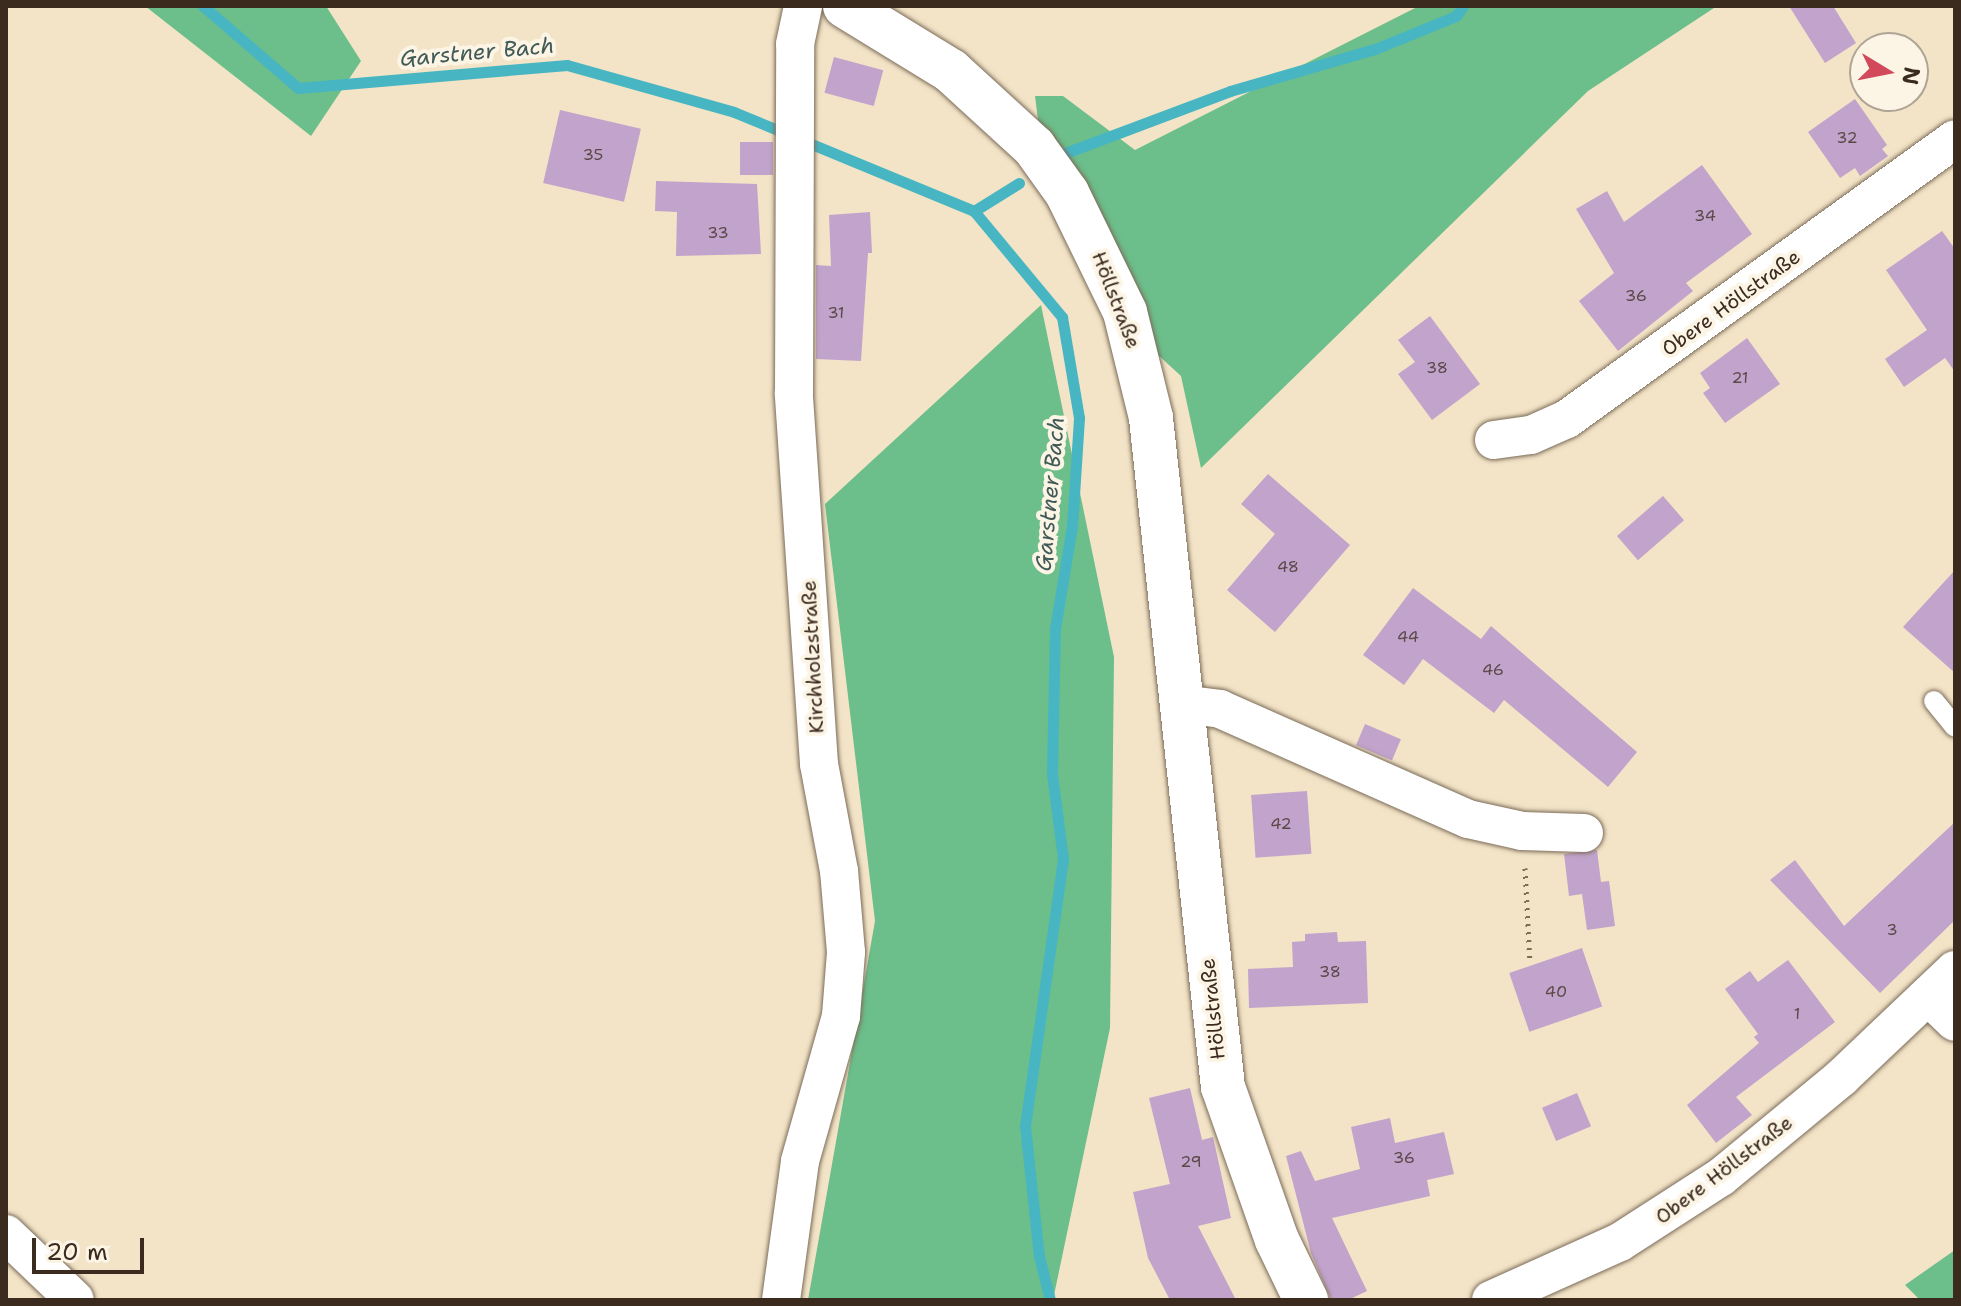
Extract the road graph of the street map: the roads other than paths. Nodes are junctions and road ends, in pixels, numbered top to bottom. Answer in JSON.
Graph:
{"nodes":[{"id":1,"x":803,"y":6,"type":"edge"},
{"id":2,"x":845,"y":6,"type":"edge"},
{"id":3,"x":1955,"y":139,"type":"edge"},
{"id":4,"x":1494,"y":440,"type":"dead end"},
{"id":5,"x":1934,"y":701,"type":"dead end"},
{"id":6,"x":1181,"y":704,"type":"junction"},
{"id":7,"x":1955,"y":727,"type":"edge"},
{"id":8,"x":1584,"y":833,"type":"dead end"},
{"id":9,"x":1942,"y":983,"type":"edge"},
{"id":10,"x":1955,"y":1022,"type":"edge"},
{"id":11,"x":6,"y":1234,"type":"edge"},
{"id":12,"x":75,"y":1300,"type":"edge"},
{"id":13,"x":781,"y":1300,"type":"edge"},
{"id":14,"x":1306,"y":1300,"type":"edge"},
{"id":15,"x":1491,"y":1300,"type":"edge"}],
"edges":[{"from":1,"to":13,"type":"street","name":"Kirchholzstraße"},
{"from":2,"to":6,"type":"street","name":"Höllstraße"},
{"from":3,"to":4,"type":"street","name":"Obere Höllstraße"},
{"from":5,"to":7,"type":"lane"},
{"from":6,"to":8,"type":"street"},
{"from":6,"to":14,"type":"street","name":"Höllstraße"},
{"from":9,"to":10,"type":"street","name":"Obere Höllstraße"},
{"from":9,"to":15,"type":"street","name":"Obere Höllstraße"},
{"from":11,"to":12,"type":"street"}]}
